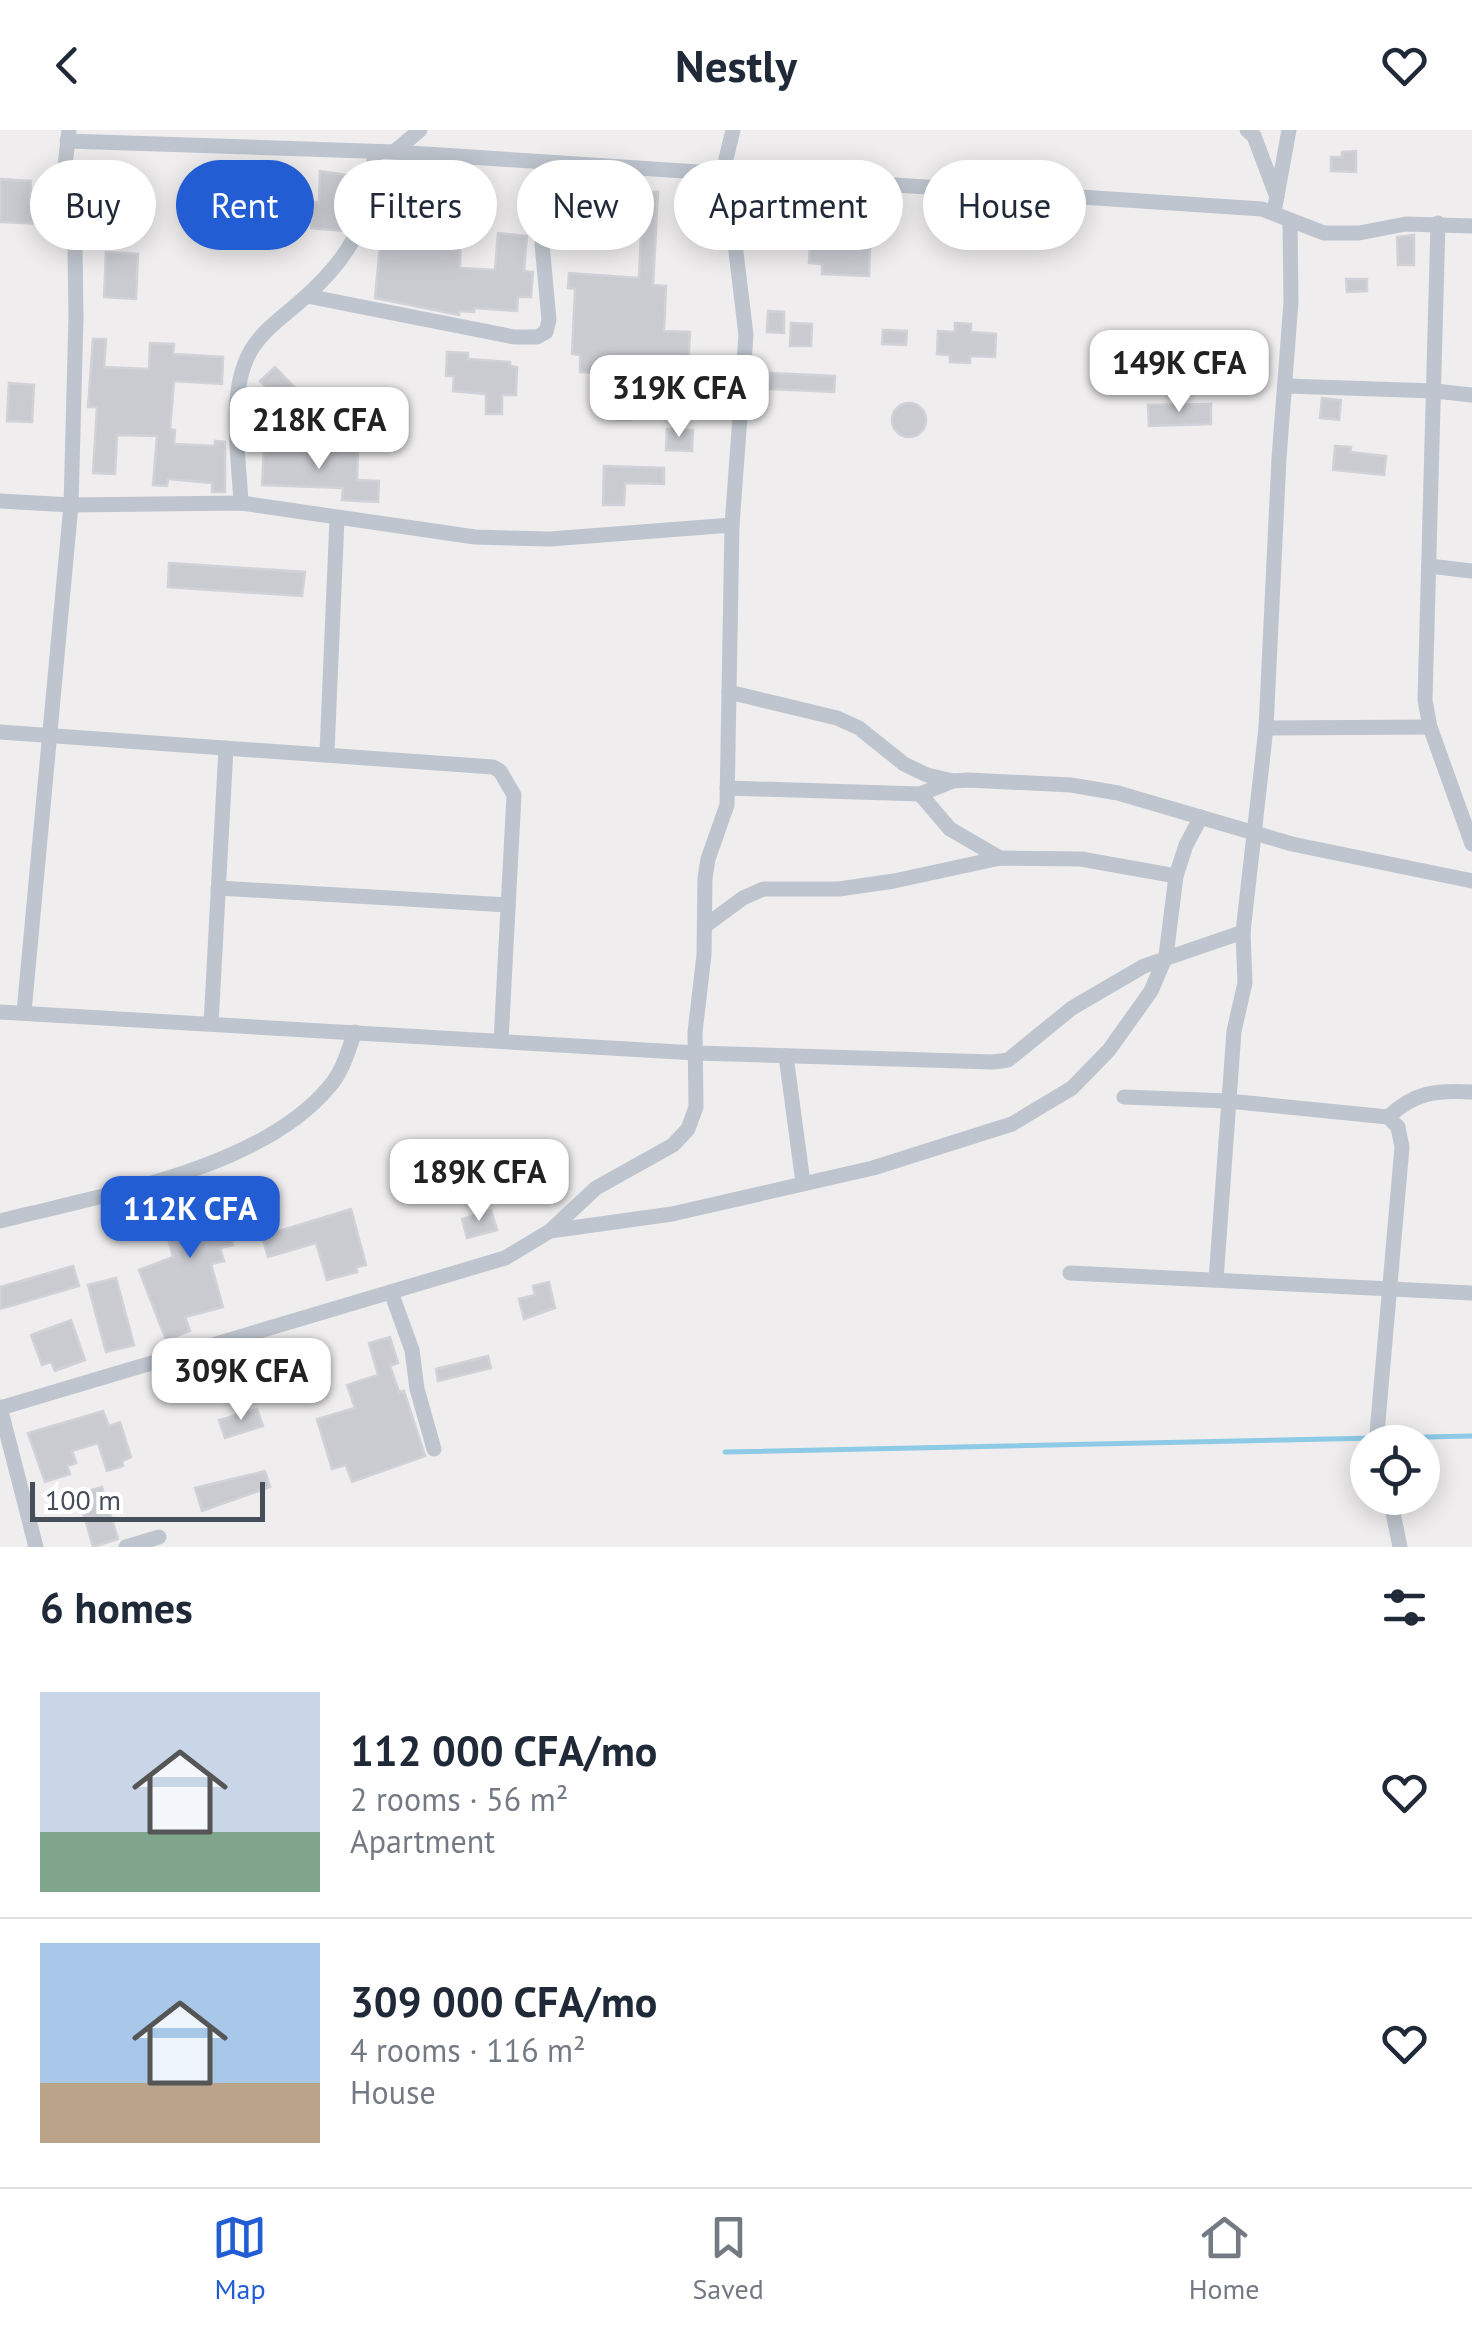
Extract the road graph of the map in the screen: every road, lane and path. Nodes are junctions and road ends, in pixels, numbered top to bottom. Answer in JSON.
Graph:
{"nodes":[{"id":1,"x":420,"y":130,"type":"edge"},
{"id":2,"x":734,"y":130,"type":"edge"},
{"id":3,"x":1247,"y":130,"type":"edge"},
{"id":4,"x":1290,"y":130,"type":"edge"},
{"id":5,"x":68,"y":136,"type":"edge"},
{"id":6,"x":375,"y":152,"type":"junction"},
{"id":7,"x":394,"y":152,"type":"junction"},
{"id":8,"x":726,"y":160,"type":"edge"},
{"id":9,"x":517,"y":161,"type":"edge"},
{"id":10,"x":903,"y":186,"type":"edge"},
{"id":11,"x":1276,"y":204,"type":"junction"},
{"id":12,"x":1290,"y":221,"type":"junction"},
{"id":13,"x":1438,"y":223,"type":"junction"},
{"id":14,"x":1472,"y":226,"type":"edge"},
{"id":15,"x":543,"y":250,"type":"edge"},
{"id":16,"x":736,"y":250,"type":"edge"},
{"id":17,"x":308,"y":296,"type":"junction"},
{"id":18,"x":1287,"y":386,"type":"junction"},
{"id":19,"x":1435,"y":390,"type":"junction"},
{"id":20,"x":1472,"y":395,"type":"edge"},
{"id":21,"x":0,"y":501,"type":"edge"},
{"id":22,"x":240,"y":503,"type":"junction"},
{"id":23,"x":71,"y":505,"type":"junction"},
{"id":24,"x":337,"y":518,"type":"junction"},
{"id":25,"x":732,"y":525,"type":"junction"},
{"id":26,"x":1430,"y":566,"type":"junction"},
{"id":27,"x":1472,"y":570,"type":"edge"},
{"id":28,"x":729,"y":692,"type":"junction"},
{"id":29,"x":1430,"y":727,"type":"junction"},
{"id":30,"x":1266,"y":728,"type":"junction"},
{"id":31,"x":0,"y":732,"type":"edge"},
{"id":32,"x":47,"y":735,"type":"junction"},
{"id":33,"x":226,"y":748,"type":"junction"},
{"id":34,"x":327,"y":752,"type":"junction"},
{"id":35,"x":953,"y":782,"type":"junction"},
{"id":36,"x":727,"y":788,"type":"junction"},
{"id":37,"x":920,"y":794,"type":"junction"},
{"id":38,"x":1201,"y":817,"type":"junction"},
{"id":39,"x":1256,"y":832,"type":"junction"},
{"id":40,"x":1472,"y":844,"type":"edge"},
{"id":41,"x":1000,"y":858,"type":"junction"},
{"id":42,"x":1176,"y":876,"type":"junction"},
{"id":43,"x":1472,"y":881,"type":"edge"},
{"id":44,"x":218,"y":888,"type":"junction"},
{"id":45,"x":508,"y":905,"type":"junction"},
{"id":46,"x":706,"y":926,"type":"junction"},
{"id":47,"x":1244,"y":932,"type":"junction"},
{"id":48,"x":1166,"y":956,"type":"junction"},
{"id":49,"x":0,"y":1012,"type":"edge"},
{"id":50,"x":24,"y":1012,"type":"junction"},
{"id":51,"x":210,"y":1024,"type":"junction"},
{"id":52,"x":355,"y":1032,"type":"junction"},
{"id":53,"x":501,"y":1041,"type":"junction"},
{"id":54,"x":696,"y":1053,"type":"junction"},
{"id":55,"x":786,"y":1056,"type":"junction"},
{"id":56,"x":1472,"y":1092,"type":"edge"},
{"id":57,"x":1124,"y":1096,"type":"dead end"},
{"id":58,"x":1228,"y":1101,"type":"junction"},
{"id":59,"x":1388,"y":1116,"type":"junction"},
{"id":60,"x":803,"y":1183,"type":"junction"},
{"id":61,"x":0,"y":1221,"type":"edge"},
{"id":62,"x":550,"y":1231,"type":"junction"},
{"id":63,"x":1070,"y":1273,"type":"dead end"},
{"id":64,"x":1216,"y":1280,"type":"junction"},
{"id":65,"x":1388,"y":1289,"type":"junction"},
{"id":66,"x":391,"y":1292,"type":"junction"},
{"id":67,"x":1472,"y":1293,"type":"edge"},
{"id":68,"x":0,"y":1408,"type":"edge"},
{"id":69,"x":1378,"y":1425,"type":"edge"},
{"id":70,"x":434,"y":1449,"type":"dead end"},
{"id":71,"x":1393,"y":1515,"type":"edge"},
{"id":72,"x":159,"y":1537,"type":"dead end"},
{"id":73,"x":36,"y":1547,"type":"edge"},
{"id":74,"x":126,"y":1547,"type":"edge"},
{"id":75,"x":1400,"y":1547,"type":"edge"}],
"edges":[{"from":1,"to":7,"type":"street"},
{"from":2,"to":8,"type":"street"},
{"from":3,"to":11,"type":"street"},
{"from":4,"to":11,"type":"street"},
{"from":5,"to":6,"type":"street"},
{"from":5,"to":23,"type":"street"},
{"from":6,"to":7,"type":"street"},
{"from":6,"to":17,"type":"street"},
{"from":7,"to":9,"type":"street"},
{"from":10,"to":11,"type":"street"},
{"from":11,"to":12,"type":"street"},
{"from":12,"to":13,"type":"street"},
{"from":12,"to":18,"type":"street"},
{"from":13,"to":14,"type":"street"},
{"from":13,"to":19,"type":"street"},
{"from":15,"to":17,"type":"street"},
{"from":16,"to":25,"type":"street"},
{"from":17,"to":22,"type":"street"},
{"from":18,"to":19,"type":"street"},
{"from":18,"to":30,"type":"street"},
{"from":19,"to":20,"type":"street"},
{"from":19,"to":26,"type":"street"},
{"from":21,"to":23,"type":"street"},
{"from":22,"to":23,"type":"street"},
{"from":22,"to":24,"type":"street"},
{"from":23,"to":32,"type":"street"},
{"from":24,"to":25,"type":"street"},
{"from":24,"to":34,"type":"street"},
{"from":25,"to":28,"type":"street"},
{"from":26,"to":27,"type":"street"},
{"from":26,"to":29,"type":"street"},
{"from":28,"to":35,"type":"street"},
{"from":28,"to":36,"type":"street"},
{"from":29,"to":30,"type":"street"},
{"from":29,"to":40,"type":"street"},
{"from":30,"to":39,"type":"street"},
{"from":31,"to":32,"type":"street"},
{"from":32,"to":33,"type":"street"},
{"from":32,"to":50,"type":"street"},
{"from":33,"to":34,"type":"street"},
{"from":33,"to":44,"type":"street"},
{"from":34,"to":45,"type":"street"},
{"from":35,"to":37,"type":"street"},
{"from":35,"to":38,"type":"street"},
{"from":36,"to":37,"type":"street"},
{"from":36,"to":46,"type":"street"},
{"from":37,"to":41,"type":"street"},
{"from":38,"to":39,"type":"street"},
{"from":38,"to":42,"type":"street"},
{"from":39,"to":43,"type":"street"},
{"from":39,"to":47,"type":"street"},
{"from":41,"to":42,"type":"street"},
{"from":41,"to":46,"type":"street"},
{"from":42,"to":48,"type":"street"},
{"from":44,"to":45,"type":"street"},
{"from":44,"to":51,"type":"street"},
{"from":45,"to":53,"type":"street"},
{"from":46,"to":54,"type":"street"},
{"from":47,"to":48,"type":"street"},
{"from":47,"to":58,"type":"street"},
{"from":48,"to":55,"type":"street"},
{"from":48,"to":60,"type":"street"},
{"from":49,"to":50,"type":"street"},
{"from":50,"to":51,"type":"street"},
{"from":51,"to":52,"type":"street"},
{"from":52,"to":53,"type":"street"},
{"from":52,"to":61,"type":"street"},
{"from":53,"to":54,"type":"street"},
{"from":54,"to":55,"type":"street"},
{"from":54,"to":62,"type":"street"},
{"from":55,"to":60,"type":"street"},
{"from":56,"to":59,"type":"street"},
{"from":57,"to":58,"type":"street"},
{"from":58,"to":59,"type":"street"},
{"from":58,"to":64,"type":"street"},
{"from":59,"to":65,"type":"street"},
{"from":60,"to":62,"type":"street"},
{"from":62,"to":66,"type":"street"},
{"from":63,"to":64,"type":"street"},
{"from":64,"to":65,"type":"street"},
{"from":65,"to":67,"type":"street"},
{"from":65,"to":69,"type":"street"},
{"from":66,"to":68,"type":"street"},
{"from":66,"to":70,"type":"street"},
{"from":68,"to":73,"type":"street"},
{"from":71,"to":75,"type":"street"},
{"from":72,"to":74,"type":"street"}]}
